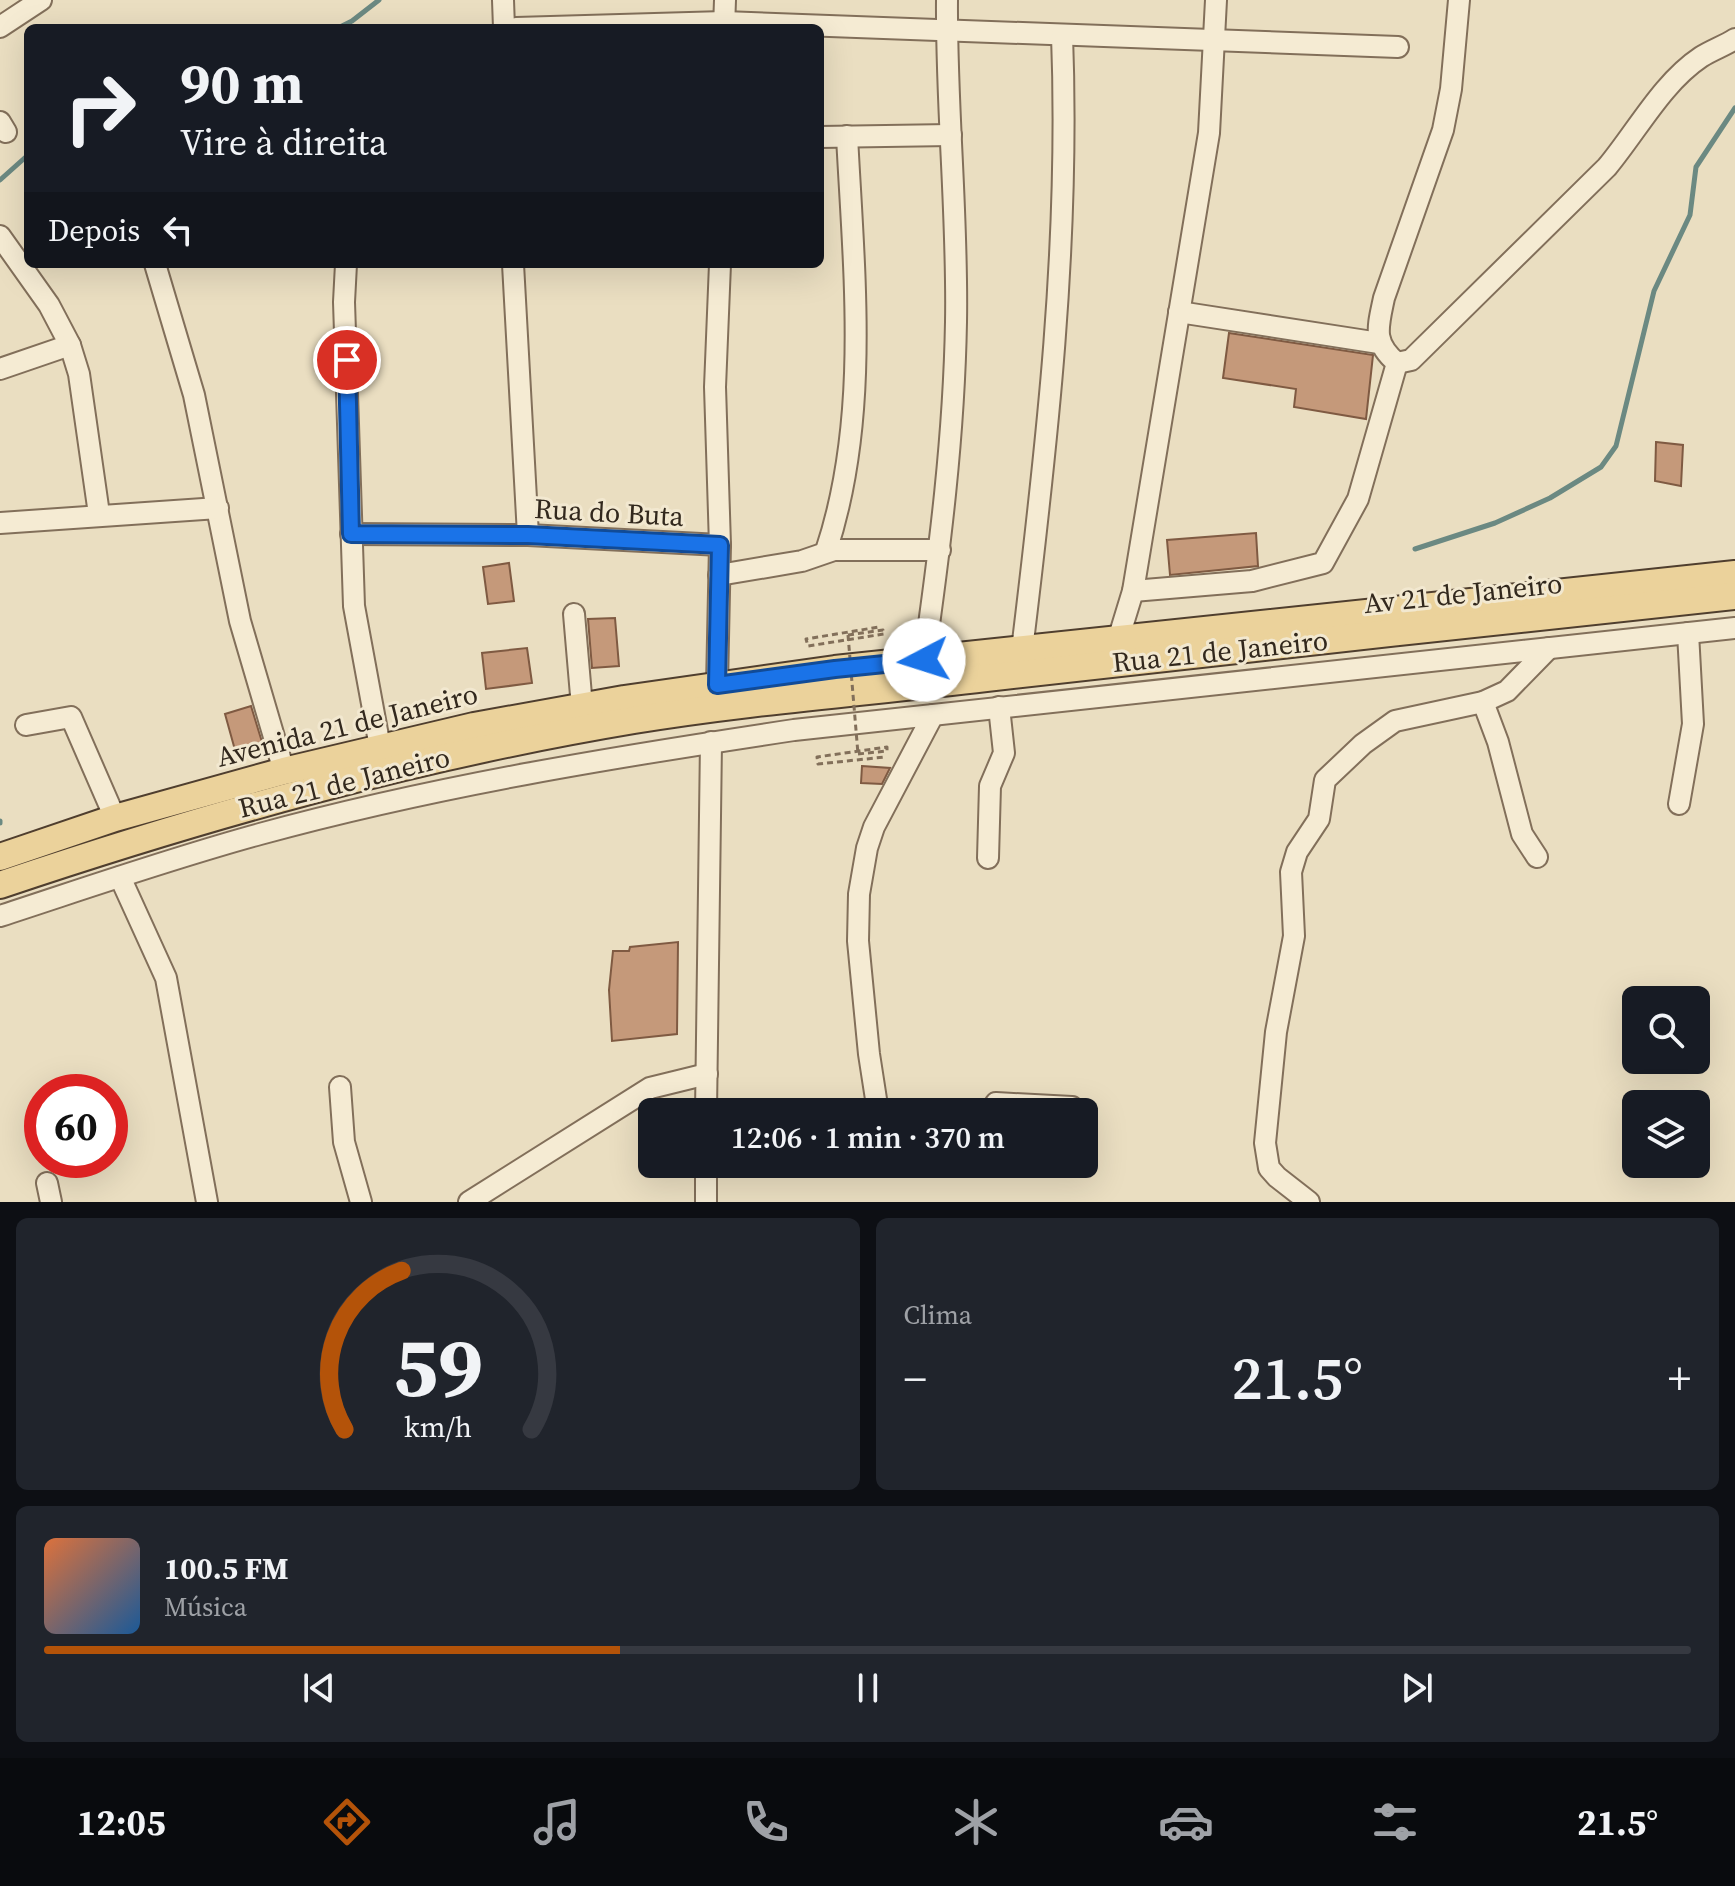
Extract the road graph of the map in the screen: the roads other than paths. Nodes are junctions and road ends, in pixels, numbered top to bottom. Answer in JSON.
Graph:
{"nodes":[{"id":1,"x":41,"y":0,"type":"edge"},
{"id":2,"x":503,"y":0,"type":"edge"},
{"id":3,"x":725,"y":0,"type":"edge"},
{"id":4,"x":947,"y":0,"type":"edge"},
{"id":5,"x":1216,"y":0,"type":"edge"},
{"id":6,"x":1459,"y":0,"type":"edge"},
{"id":7,"x":504,"y":24,"type":"edge"},
{"id":8,"x":724,"y":24,"type":"edge"},
{"id":9,"x":0,"y":27,"type":"edge"},
{"id":10,"x":824,"y":28,"type":"edge"},
{"id":11,"x":947,"y":31,"type":"junction"},
{"id":12,"x":1062,"y":35,"type":"junction"},
{"id":13,"x":1735,"y":39,"type":"edge"},
{"id":14,"x":1213,"y":40,"type":"junction"},
{"id":15,"x":1398,"y":47,"type":"dead end"},
{"id":16,"x":951,"y":135,"type":"junction"},
{"id":17,"x":847,"y":136,"type":"junction"},
{"id":18,"x":824,"y":137,"type":"edge"},
{"id":19,"x":0,"y":236,"type":"edge"},
{"id":20,"x":156,"y":268,"type":"edge"},
{"id":21,"x":346,"y":268,"type":"edge"},
{"id":22,"x":513,"y":268,"type":"edge"},
{"id":23,"x":720,"y":268,"type":"edge"},
{"id":24,"x":1179,"y":312,"type":"junction"},
{"id":25,"x":1379,"y":343,"type":"junction"},
{"id":26,"x":70,"y":345,"type":"junction"},
{"id":27,"x":1397,"y":363,"type":"junction"},
{"id":28,"x":0,"y":369,"type":"edge"},
{"id":29,"x":218,"y":508,"type":"junction"},
{"id":30,"x":99,"y":514,"type":"junction"},
{"id":31,"x":0,"y":523,"type":"edge"},
{"id":32,"x":351,"y":534,"type":"junction"},
{"id":33,"x":528,"y":535,"type":"junction"},
{"id":34,"x":720,"y":545,"type":"junction"},
{"id":35,"x":940,"y":550,"type":"junction"},
{"id":36,"x":826,"y":551,"type":"junction"},
{"id":37,"x":1735,"y":574,"type":"edge"},
{"id":38,"x":719,"y":575,"type":"junction"},
{"id":39,"x":1133,"y":591,"type":"junction"},
{"id":40,"x":1735,"y":596,"type":"edge"},
{"id":41,"x":574,"y":614,"type":"dead end"},
{"id":42,"x":1735,"y":628,"type":"edge"},
{"id":43,"x":1688,"y":633,"type":"junction"},
{"id":44,"x":1118,"y":640,"type":"junction"},
{"id":45,"x":1549,"y":648,"type":"junction"},
{"id":46,"x":1022,"y":650,"type":"junction"},
{"id":47,"x":924,"y":660,"type":"junction"},
{"id":48,"x":717,"y":685,"type":"junction"},
{"id":49,"x":1483,"y":702,"type":"junction"},
{"id":50,"x":582,"y":707,"type":"junction"},
{"id":51,"x":999,"y":707,"type":"junction"},
{"id":52,"x":684,"y":713,"type":"joint"},
{"id":53,"x":933,"y":715,"type":"junction"},
{"id":54,"x":26,"y":725,"type":"dead end"},
{"id":55,"x":711,"y":742,"type":"junction"},
{"id":56,"x":380,"y":747,"type":"junction"},
{"id":57,"x":284,"y":771,"type":"junction"},
{"id":58,"x":1679,"y":804,"type":"dead end"},
{"id":59,"x":115,"y":818,"type":"junction"},
{"id":60,"x":0,"y":857,"type":"edge"},
{"id":61,"x":1537,"y":857,"type":"dead end"},
{"id":62,"x":988,"y":858,"type":"dead end"},
{"id":63,"x":120,"y":877,"type":"junction"},
{"id":64,"x":0,"y":885,"type":"edge"},
{"id":65,"x":0,"y":916,"type":"edge"},
{"id":66,"x":707,"y":1074,"type":"junction"},
{"id":67,"x":340,"y":1087,"type":"dead end"},
{"id":68,"x":706,"y":1098,"type":"edge"},
{"id":69,"x":876,"y":1098,"type":"edge"},
{"id":70,"x":706,"y":1178,"type":"edge"},
{"id":71,"x":207,"y":1202,"type":"edge"},
{"id":72,"x":361,"y":1202,"type":"edge"},
{"id":73,"x":469,"y":1202,"type":"edge"},
{"id":74,"x":706,"y":1202,"type":"edge"},
{"id":75,"x":1309,"y":1202,"type":"edge"}],
"edges":[{"from":1,"to":9,"type":"street"},
{"from":2,"to":7,"type":"street"},
{"from":3,"to":8,"type":"street"},
{"from":4,"to":11,"type":"street"},
{"from":5,"to":14,"type":"street"},
{"from":6,"to":25,"type":"street"},
{"from":10,"to":11,"type":"street"},
{"from":11,"to":12,"type":"street"},
{"from":11,"to":16,"type":"street"},
{"from":12,"to":14,"type":"street"},
{"from":12,"to":46,"type":"street"},
{"from":13,"to":27,"type":"street"},
{"from":14,"to":15,"type":"street"},
{"from":14,"to":24,"type":"street"},
{"from":16,"to":17,"type":"street"},
{"from":16,"to":35,"type":"street"},
{"from":17,"to":18,"type":"street"},
{"from":17,"to":36,"type":"street"},
{"from":19,"to":26,"type":"street"},
{"from":20,"to":29,"type":"street"},
{"from":21,"to":32,"type":"street"},
{"from":22,"to":33,"type":"street"},
{"from":23,"to":34,"type":"street"},
{"from":24,"to":25,"type":"street"},
{"from":24,"to":39,"type":"street"},
{"from":25,"to":27,"type":"street"},
{"from":26,"to":28,"type":"street"},
{"from":26,"to":30,"type":"street"},
{"from":27,"to":39,"type":"street"},
{"from":29,"to":30,"type":"street"},
{"from":29,"to":57,"type":"street"},
{"from":30,"to":31,"type":"street"},
{"from":32,"to":33,"type":"street","name":"Rua do Buta"},
{"from":32,"to":56,"type":"street"},
{"from":33,"to":34,"type":"street","name":"Rua do Buta"},
{"from":34,"to":38,"type":"street"},
{"from":35,"to":36,"type":"street"},
{"from":35,"to":47,"type":"street"},
{"from":36,"to":38,"type":"street"},
{"from":37,"to":44,"type":"main road","name":"Rua 21 de Janeiro"},
{"from":38,"to":48,"type":"street"},
{"from":39,"to":44,"type":"street"},
{"from":40,"to":52,"type":"main road","name":"Av 21 de Janeiro"},
{"from":41,"to":50,"type":"street"},
{"from":42,"to":43,"type":"street","name":"Rua 21 de Janeiro"},
{"from":43,"to":45,"type":"street","name":"Rua 21 de Janeiro"},
{"from":43,"to":58,"type":"street"},
{"from":44,"to":46,"type":"main road","name":"Rua 21 de Janeiro"},
{"from":45,"to":49,"type":"street"},
{"from":45,"to":51,"type":"street","name":"Rua 21 de Janeiro"},
{"from":46,"to":47,"type":"main road","name":"Rua 21 de Janeiro"},
{"from":47,"to":48,"type":"main road","name":"Rua 21 de Janeiro"},
{"from":48,"to":50,"type":"main road","name":"Avenida 21 de Janeiro"},
{"from":49,"to":61,"type":"street"},
{"from":49,"to":75,"type":"street"},
{"from":50,"to":56,"type":"main road","name":"Avenida 21 de Janeiro"},
{"from":51,"to":53,"type":"street","name":"Rua 21 de Janeiro"},
{"from":51,"to":62,"type":"street"},
{"from":52,"to":64,"type":"main road","name":"Avenida 21 de Janeiro"},
{"from":53,"to":55,"type":"street","name":"Rua 21 de Janeiro"},
{"from":53,"to":69,"type":"street"},
{"from":54,"to":59,"type":"street"},
{"from":55,"to":63,"type":"street","name":"Rua 21 de Janeiro"},
{"from":55,"to":66,"type":"street"},
{"from":56,"to":57,"type":"main road","name":"Avenida 21 de Janeiro"},
{"from":57,"to":59,"type":"main road","name":"Avenida 21 de Janeiro"},
{"from":59,"to":60,"type":"main road","name":"Avenida 21 de Janeiro"},
{"from":63,"to":65,"type":"street","name":"Rua 21 de Janeiro"},
{"from":63,"to":71,"type":"street"},
{"from":66,"to":68,"type":"street"},
{"from":66,"to":73,"type":"street"},
{"from":67,"to":72,"type":"street"},
{"from":70,"to":74,"type":"street"}]}
